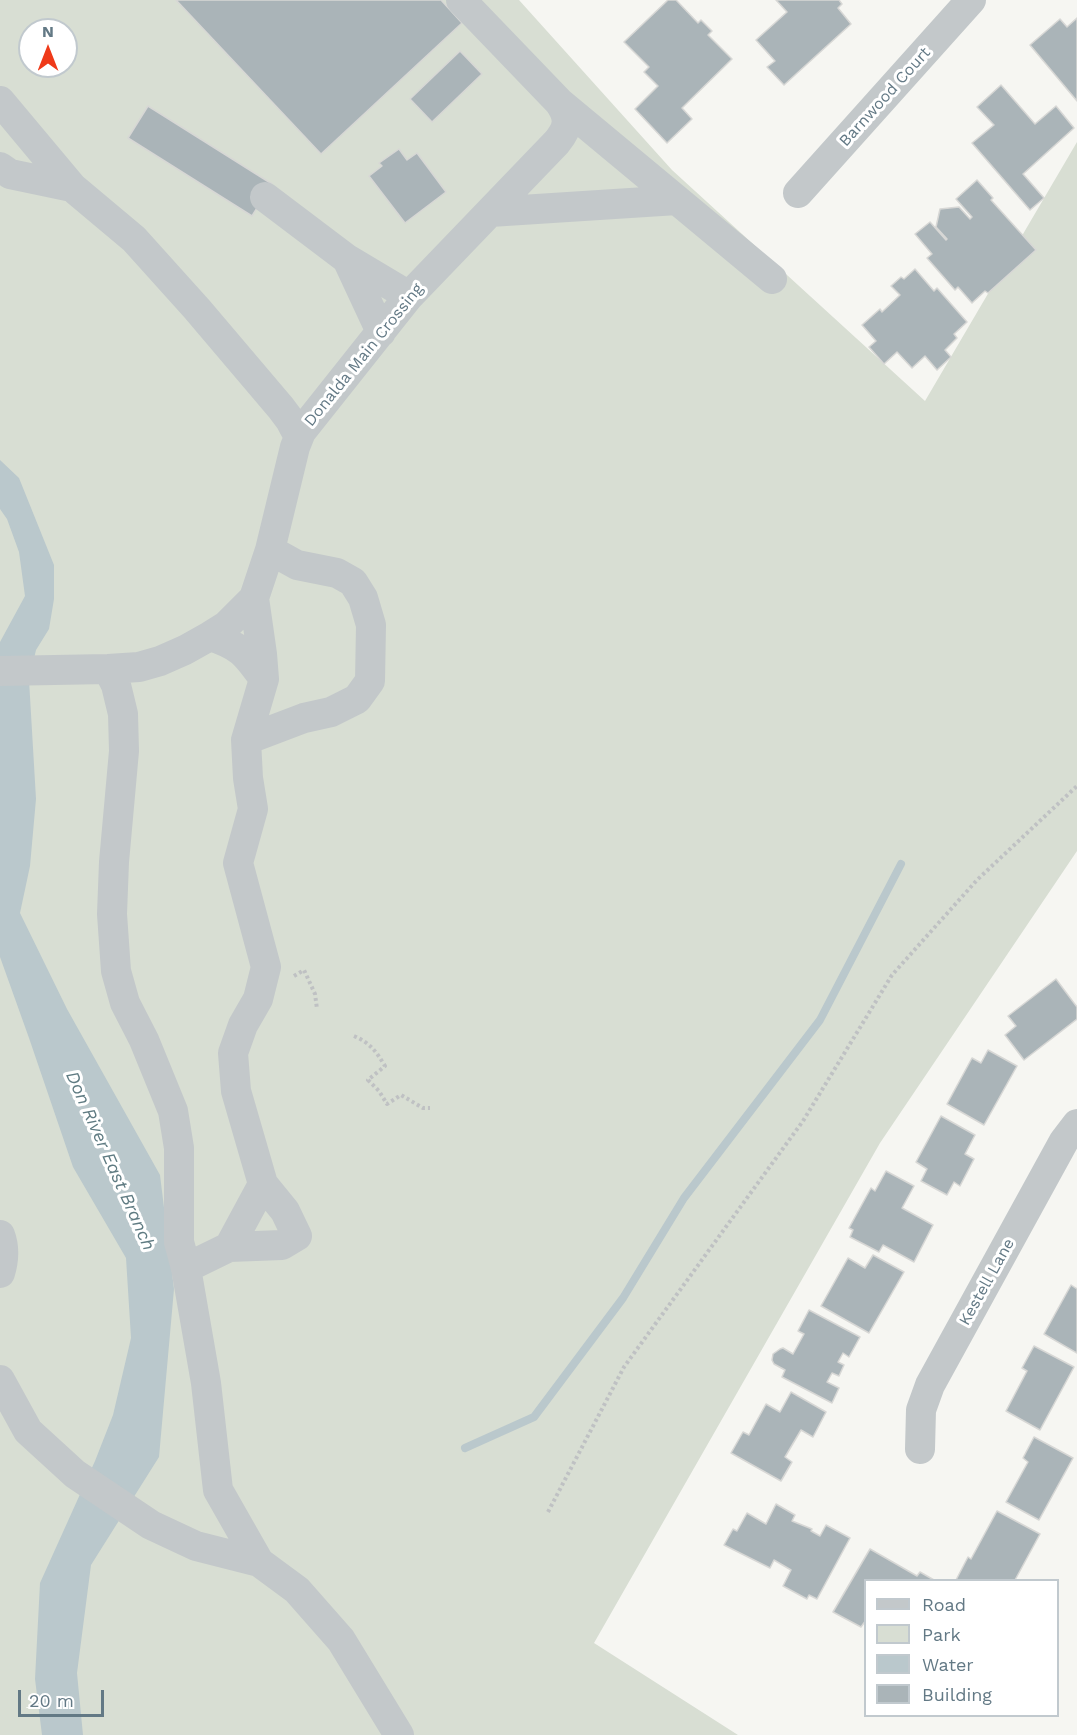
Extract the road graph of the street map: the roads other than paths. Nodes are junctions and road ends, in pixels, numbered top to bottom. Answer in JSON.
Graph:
{"nodes":[{"id":1,"x":461,"y":0,"type":"edge"},
{"id":2,"x":971,"y":0,"type":"edge"},
{"id":3,"x":0,"y":102,"type":"edge"},
{"id":4,"x":559,"y":102,"type":"junction"},
{"id":5,"x":0,"y":167,"type":"edge"},
{"id":6,"x":72,"y":187,"type":"junction"},
{"id":7,"x":798,"y":193,"type":"dead end"},
{"id":8,"x":265,"y":197,"type":"dead end"},
{"id":9,"x":677,"y":200,"type":"junction"},
{"id":10,"x":490,"y":212,"type":"junction"},
{"id":11,"x":347,"y":259,"type":"junction"},
{"id":12,"x":772,"y":279,"type":"dead end"},
{"id":13,"x":409,"y":296,"type":"junction"},
{"id":14,"x":381,"y":332,"type":"junction"},
{"id":15,"x":299,"y":437,"type":"junction"},
{"id":16,"x":270,"y":550,"type":"junction"},
{"id":17,"x":254,"y":598,"type":"junction"},
{"id":18,"x":210,"y":636,"type":"junction"},
{"id":19,"x":97,"y":670,"type":"junction"},
{"id":20,"x":0,"y":671,"type":"edge"},
{"id":21,"x":264,"y":680,"type":"junction"},
{"id":22,"x":246,"y":740,"type":"junction"},
{"id":23,"x":1077,"y":1124,"type":"edge"},
{"id":24,"x":263,"y":1184,"type":"junction"},
{"id":25,"x":0,"y":1235,"type":"edge"},
{"id":26,"x":229,"y":1247,"type":"junction"},
{"id":27,"x":186,"y":1268,"type":"junction"},
{"id":28,"x":0,"y":1273,"type":"edge"},
{"id":29,"x":0,"y":1380,"type":"edge"},
{"id":30,"x":920,"y":1449,"type":"dead end"},
{"id":31,"x":259,"y":1562,"type":"junction"},
{"id":32,"x":399,"y":1735,"type":"edge"}],
"edges":[{"from":1,"to":4,"type":"street"},
{"from":2,"to":7,"type":"street","name":"Barnwood Court"},
{"from":3,"to":6,"type":"street"},
{"from":4,"to":9,"type":"street"},
{"from":4,"to":10,"type":"street","name":"Donalda Main Crossing"},
{"from":5,"to":6,"type":"street"},
{"from":6,"to":15,"type":"street"},
{"from":8,"to":11,"type":"street"},
{"from":9,"to":10,"type":"street"},
{"from":9,"to":12,"type":"street"},
{"from":10,"to":13,"type":"street","name":"Donalda Main Crossing"},
{"from":11,"to":13,"type":"street"},
{"from":11,"to":14,"type":"street"},
{"from":13,"to":14,"type":"street","name":"Donalda Main Crossing"},
{"from":14,"to":15,"type":"street","name":"Donalda Main Crossing"},
{"from":15,"to":16,"type":"street","name":"Donalda Main Crossing"},
{"from":16,"to":17,"type":"street","name":"Donalda Main Crossing"},
{"from":16,"to":22,"type":"street"},
{"from":17,"to":18,"type":"street","name":"Donalda Main Crossing"},
{"from":17,"to":21,"type":"street"},
{"from":18,"to":19,"type":"street","name":"Donalda Main Crossing"},
{"from":18,"to":21,"type":"street"},
{"from":19,"to":20,"type":"street","name":"Donalda Main Crossing"},
{"from":19,"to":27,"type":"street"},
{"from":21,"to":22,"type":"street"},
{"from":22,"to":24,"type":"street"},
{"from":23,"to":30,"type":"street","name":"Kestell Lane"},
{"from":24,"to":26,"type":"street"},
{"from":24,"to":26,"type":"street"},
{"from":25,"to":28,"type":"street"},
{"from":26,"to":27,"type":"street"},
{"from":27,"to":31,"type":"street"},
{"from":29,"to":31,"type":"street"},
{"from":31,"to":32,"type":"street"}]}
